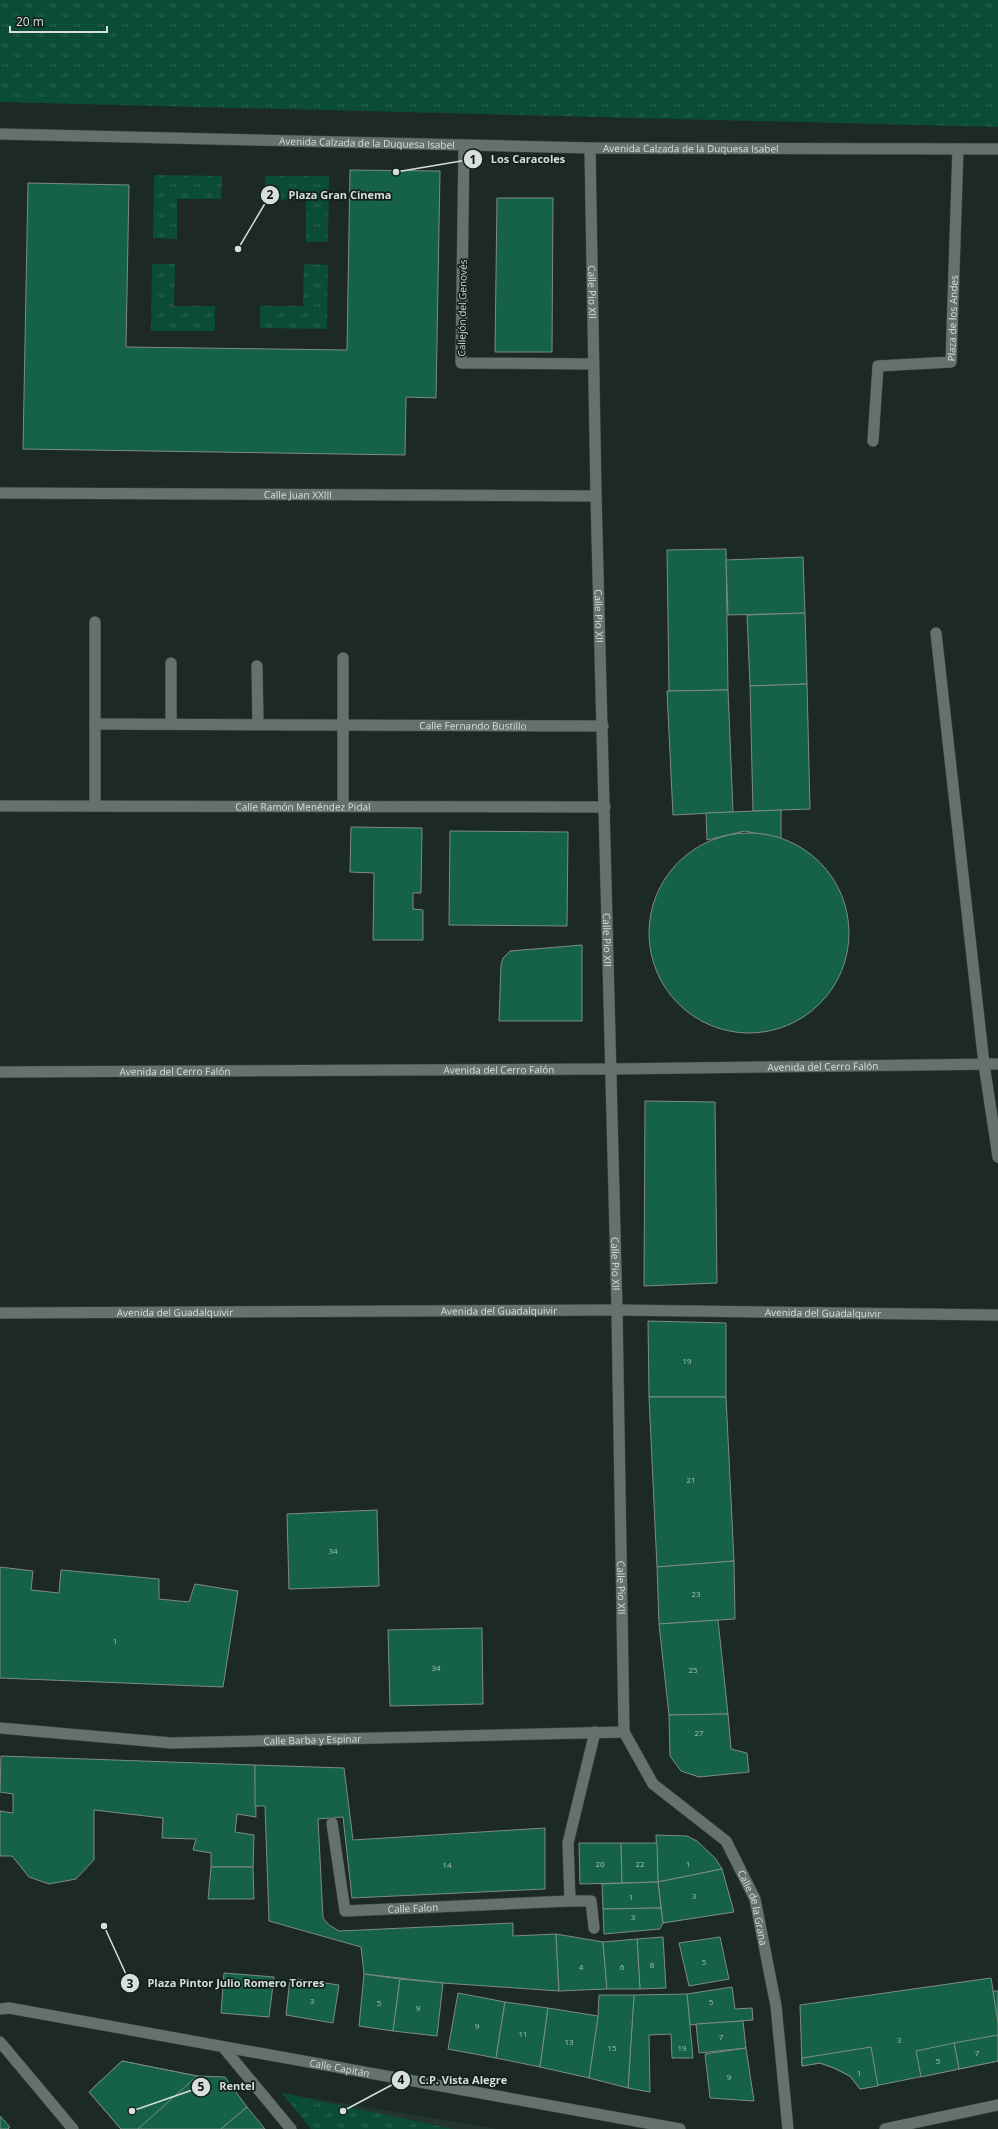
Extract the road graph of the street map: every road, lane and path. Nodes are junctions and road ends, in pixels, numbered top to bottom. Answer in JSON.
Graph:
{"nodes":[{"id":1,"x":0,"y":134,"type":"edge"},
{"id":2,"x":464,"y":145,"type":"junction"},
{"id":3,"x":590,"y":148,"type":"junction"},
{"id":4,"x":958,"y":149,"type":"junction"},
{"id":5,"x":998,"y":149,"type":"edge"},
{"id":6,"x":593,"y":364,"type":"junction"},
{"id":7,"x":873,"y":441,"type":"dead end"},
{"id":8,"x":0,"y":493,"type":"edge"},
{"id":9,"x":596,"y":496,"type":"junction"},
{"id":10,"x":95,"y":622,"type":"dead end"},
{"id":11,"x":936,"y":634,"type":"dead end"},
{"id":12,"x":343,"y":658,"type":"dead end"},
{"id":13,"x":170,"y":663,"type":"dead end"},
{"id":14,"x":256,"y":666,"type":"dead end"},
{"id":15,"x":95,"y":724,"type":"junction"},
{"id":16,"x":171,"y":724,"type":"junction"},
{"id":17,"x":258,"y":724,"type":"junction"},
{"id":18,"x":343,"y":725,"type":"junction"},
{"id":19,"x":603,"y":726,"type":"junction"},
{"id":20,"x":0,"y":806,"type":"edge"},
{"id":21,"x":94,"y":806,"type":"junction"},
{"id":22,"x":343,"y":806,"type":"junction"},
{"id":23,"x":605,"y":807,"type":"junction"},
{"id":24,"x":984,"y":1064,"type":"junction"},
{"id":25,"x":998,"y":1064,"type":"edge"},
{"id":26,"x":611,"y":1068,"type":"junction"},
{"id":27,"x":0,"y":1072,"type":"edge"},
{"id":28,"x":998,"y":1157,"type":"edge"},
{"id":29,"x":617,"y":1310,"type":"junction"},
{"id":30,"x":0,"y":1313,"type":"edge"},
{"id":31,"x":998,"y":1315,"type":"edge"},
{"id":32,"x":0,"y":1728,"type":"edge"},
{"id":33,"x":596,"y":1732,"type":"junction"},
{"id":34,"x":624,"y":1732,"type":"junction"},
{"id":35,"x":332,"y":1823,"type":"dead end"},
{"id":36,"x":570,"y":1901,"type":"junction"},
{"id":37,"x":594,"y":1928,"type":"dead end"},
{"id":38,"x":0,"y":2008,"type":"edge"},
{"id":39,"x":0,"y":2042,"type":"edge"},
{"id":40,"x":222,"y":2047,"type":"junction"},
{"id":41,"x":998,"y":2105,"type":"edge"},
{"id":42,"x":73,"y":2129,"type":"edge"},
{"id":43,"x":290,"y":2129,"type":"edge"},
{"id":44,"x":680,"y":2129,"type":"edge"},
{"id":45,"x":788,"y":2129,"type":"edge"},
{"id":46,"x":885,"y":2129,"type":"edge"}],
"edges":[{"from":1,"to":2,"type":"street","name":"Avenida Calzada de la Duquesa Isabel"},
{"from":2,"to":3,"type":"street","name":"Avenida Calzada de la Duquesa Isabel"},
{"from":2,"to":6,"type":"street","name":"Callejón del Genovés"},
{"from":3,"to":4,"type":"street","name":"Avenida Calzada de la Duquesa Isabel"},
{"from":3,"to":6,"type":"street","name":"Calle Pio XII"},
{"from":4,"to":5,"type":"street","name":"Avenida Calzada de la Duquesa Isabel"},
{"from":4,"to":7,"type":"street","name":"Plaza de los Andes"},
{"from":6,"to":9,"type":"street","name":"Calle Pio XII"},
{"from":8,"to":9,"type":"street","name":"Calle Juan XXIII"},
{"from":9,"to":19,"type":"street","name":"Calle Pio XII"},
{"from":10,"to":15,"type":"street"},
{"from":11,"to":24,"type":"street"},
{"from":12,"to":18,"type":"street"},
{"from":13,"to":16,"type":"street"},
{"from":14,"to":17,"type":"street"},
{"from":15,"to":16,"type":"street","name":"Calle Fernando Bustillo"},
{"from":15,"to":21,"type":"street"},
{"from":16,"to":17,"type":"street","name":"Calle Fernando Bustillo"},
{"from":17,"to":18,"type":"street","name":"Calle Fernando Bustillo"},
{"from":18,"to":19,"type":"street","name":"Calle Fernando Bustillo"},
{"from":18,"to":22,"type":"street"},
{"from":19,"to":23,"type":"street","name":"Calle Pio XII"},
{"from":20,"to":21,"type":"street","name":"Calle Ramón Menéndez Pidal"},
{"from":21,"to":22,"type":"street","name":"Calle Ramón Menéndez Pidal"},
{"from":22,"to":23,"type":"street","name":"Calle Ramón Menéndez Pidal"},
{"from":23,"to":26,"type":"street","name":"Calle Pio XII"},
{"from":24,"to":25,"type":"street","name":"Avenida del Cerro Falón"},
{"from":24,"to":26,"type":"street","name":"Avenida del Cerro Falón"},
{"from":24,"to":28,"type":"street"},
{"from":26,"to":27,"type":"street","name":"Avenida del Cerro Falón"},
{"from":26,"to":29,"type":"street","name":"Calle Pio XII"},
{"from":29,"to":30,"type":"street","name":"Avenida del Guadalquivir"},
{"from":29,"to":31,"type":"street","name":"Avenida del Guadalquivir"},
{"from":29,"to":34,"type":"street","name":"Calle Pio XII"},
{"from":32,"to":33,"type":"street","name":"Calle Barba y Espinar"},
{"from":33,"to":34,"type":"street","name":"Calle Barba y Espinar"},
{"from":33,"to":36,"type":"street"},
{"from":34,"to":45,"type":"street","name":"Calle de la Grana"},
{"from":35,"to":36,"type":"street","name":"Calle Falon"},
{"from":36,"to":37,"type":"street"},
{"from":38,"to":40,"type":"street","name":"Calle Capitán"},
{"from":39,"to":42,"type":"street"},
{"from":40,"to":43,"type":"street"},
{"from":40,"to":44,"type":"street","name":"Calle Capitán"},
{"from":41,"to":46,"type":"street"}]}
